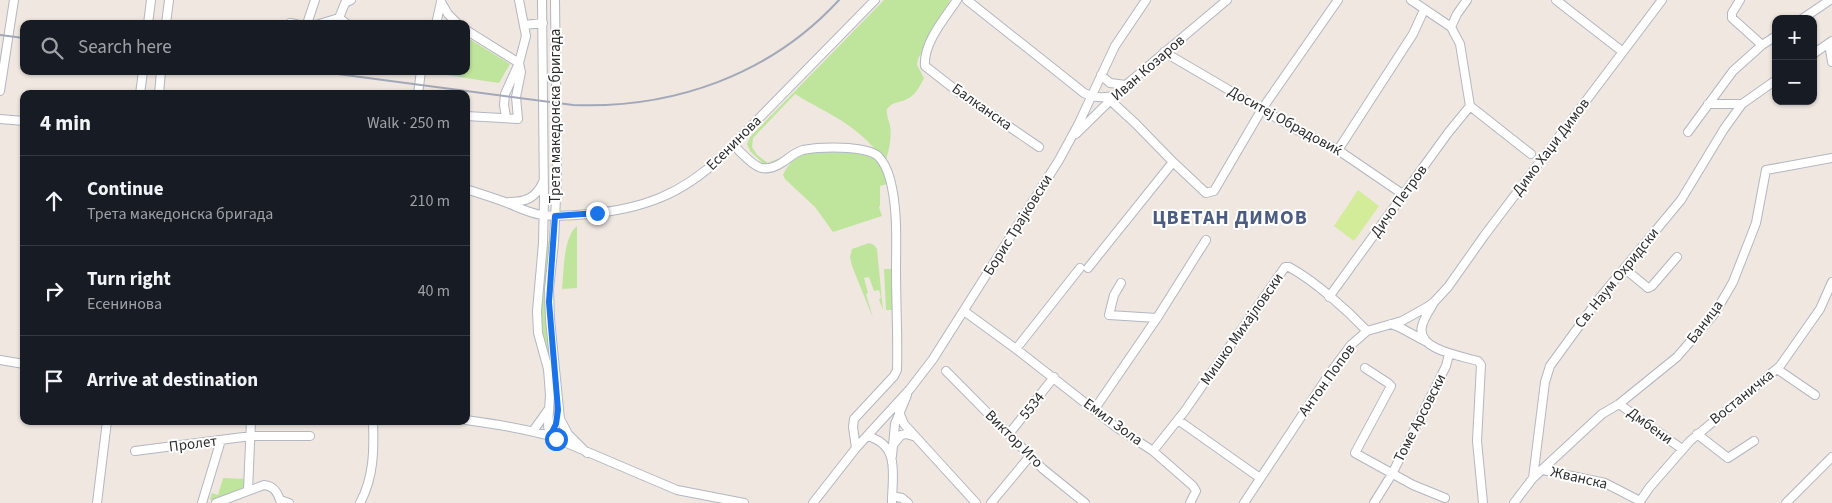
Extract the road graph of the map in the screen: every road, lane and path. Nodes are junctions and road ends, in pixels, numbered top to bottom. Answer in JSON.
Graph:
{"nodes":[{"id":1,"x":14,"y":0,"type":"edge"},
{"id":2,"x":151,"y":0,"type":"edge"},
{"id":3,"x":169,"y":0,"type":"edge"},
{"id":4,"x":315,"y":0,"type":"edge"},
{"id":5,"x":352,"y":0,"type":"edge"},
{"id":6,"x":519,"y":0,"type":"edge"},
{"id":7,"x":542,"y":0,"type":"edge"},
{"id":8,"x":555,"y":0,"type":"edge"},
{"id":9,"x":875,"y":0,"type":"edge"},
{"id":10,"x":957,"y":0,"type":"edge"},
{"id":11,"x":967,"y":0,"type":"edge"},
{"id":12,"x":1146,"y":0,"type":"edge"},
{"id":13,"x":1228,"y":0,"type":"edge"},
{"id":14,"x":1338,"y":0,"type":"edge"},
{"id":15,"x":1411,"y":0,"type":"edge"},
{"id":16,"x":1467,"y":0,"type":"edge"},
{"id":17,"x":1556,"y":0,"type":"edge"},
{"id":18,"x":1662,"y":0,"type":"edge"},
{"id":19,"x":1740,"y":0,"type":"edge"},
{"id":20,"x":1830,"y":0,"type":"edge"},
{"id":21,"x":441,"y":1,"type":"edge"},
{"id":22,"x":1424,"y":10,"type":"junction"},
{"id":23,"x":1808,"y":15,"type":"edge"},
{"id":24,"x":339,"y":18,"type":"junction"},
{"id":25,"x":148,"y":20,"type":"edge"},
{"id":26,"x":166,"y":20,"type":"edge"},
{"id":27,"x":308,"y":20,"type":"edge"},
{"id":28,"x":332,"y":20,"type":"edge"},
{"id":29,"x":342,"y":20,"type":"edge"},
{"id":30,"x":436,"y":20,"type":"edge"},
{"id":31,"x":454,"y":20,"type":"edge"},
{"id":32,"x":542,"y":23,"type":"junction"},
{"id":33,"x":524,"y":26,"type":"junction"},
{"id":34,"x":1451,"y":27,"type":"junction"},
{"id":35,"x":470,"y":32,"type":"edge"},
{"id":36,"x":543,"y":34,"type":"junction"},
{"id":37,"x":526,"y":36,"type":"junction"},
{"id":38,"x":1772,"y":39,"type":"edge"},
{"id":39,"x":1831,"y":42,"type":"edge"},
{"id":40,"x":1762,"y":45,"type":"junction"},
{"id":41,"x":1817,"y":51,"type":"edge"},
{"id":42,"x":1164,"y":52,"type":"junction"},
{"id":43,"x":1623,"y":52,"type":"junction"},
{"id":44,"x":1832,"y":62,"type":"edge"},
{"id":45,"x":519,"y":63,"type":"junction"},
{"id":46,"x":142,"y":75,"type":"edge"},
{"id":47,"x":161,"y":75,"type":"edge"},
{"id":48,"x":420,"y":75,"type":"edge"},
{"id":49,"x":1101,"y":75,"type":"junction"},
{"id":50,"x":1772,"y":83,"type":"edge"},
{"id":51,"x":1126,"y":85,"type":"junction"},
{"id":52,"x":140,"y":90,"type":"edge"},
{"id":53,"x":159,"y":90,"type":"edge"},
{"id":54,"x":419,"y":90,"type":"edge"},
{"id":55,"x":0,"y":91,"type":"edge"},
{"id":56,"x":1117,"y":94,"type":"junction"},
{"id":57,"x":1092,"y":97,"type":"junction"},
{"id":58,"x":1110,"y":100,"type":"junction"},
{"id":59,"x":1708,"y":104,"type":"junction"},
{"id":60,"x":1742,"y":104,"type":"junction"},
{"id":61,"x":1470,"y":106,"type":"junction"},
{"id":62,"x":1262,"y":109,"type":"junction"},
{"id":63,"x":470,"y":116,"type":"edge"},
{"id":64,"x":506,"y":118,"type":"junction"},
{"id":65,"x":0,"y":119,"type":"edge"},
{"id":66,"x":20,"y":121,"type":"edge"},
{"id":67,"x":1688,"y":132,"type":"dead end"},
{"id":68,"x":1071,"y":139,"type":"junction"},
{"id":69,"x":733,"y":145,"type":"junction"},
{"id":70,"x":1039,"y":147,"type":"dead end"},
{"id":71,"x":1338,"y":150,"type":"junction"},
{"id":72,"x":1531,"y":154,"type":"dead end"},
{"id":73,"x":1832,"y":158,"type":"edge"},
{"id":74,"x":1173,"y":162,"type":"junction"},
{"id":75,"x":544,"y":178,"type":"junction"},
{"id":76,"x":470,"y":190,"type":"edge"},
{"id":77,"x":1404,"y":195,"type":"junction"},
{"id":78,"x":502,"y":201,"type":"junction"},
{"id":79,"x":544,"y":215,"type":"junction"},
{"id":80,"x":555,"y":216,"type":"junction"},
{"id":81,"x":1206,"y":240,"type":"dead end"},
{"id":82,"x":1677,"y":257,"type":"dead end"},
{"id":83,"x":1625,"y":269,"type":"junction"},
{"id":84,"x":1832,"y":282,"type":"edge"},
{"id":85,"x":1121,"y":283,"type":"dead end"},
{"id":86,"x":1442,"y":295,"type":"joint"},
{"id":87,"x":1329,"y":297,"type":"junction"},
{"id":88,"x":1434,"y":302,"type":"junction"},
{"id":89,"x":964,"y":311,"type":"junction"},
{"id":90,"x":1157,"y":318,"type":"junction"},
{"id":91,"x":1391,"y":324,"type":"junction"},
{"id":92,"x":1367,"y":331,"type":"junction"},
{"id":93,"x":1425,"y":341,"type":"junction"},
{"id":94,"x":1016,"y":348,"type":"junction"},
{"id":95,"x":1449,"y":354,"type":"junction"},
{"id":96,"x":0,"y":360,"type":"edge"},
{"id":97,"x":20,"y":363,"type":"edge"},
{"id":98,"x":1365,"y":368,"type":"dead end"},
{"id":99,"x":1777,"y":369,"type":"junction"},
{"id":100,"x":946,"y":371,"type":"dead end"},
{"id":101,"x":1054,"y":377,"type":"junction"},
{"id":102,"x":910,"y":389,"type":"junction"},
{"id":103,"x":1815,"y":395,"type":"dead end"},
{"id":104,"x":1618,"y":404,"type":"junction"},
{"id":105,"x":549,"y":409,"type":"junction"},
{"id":106,"x":558,"y":410,"type":"junction"},
{"id":107,"x":1094,"y":410,"type":"junction"},
{"id":108,"x":900,"y":412,"type":"junction"},
{"id":109,"x":1178,"y":420,"type":"junction"},
{"id":110,"x":470,"y":421,"type":"edge"},
{"id":111,"x":107,"y":425,"type":"edge"},
{"id":112,"x":252,"y":425,"type":"edge"},
{"id":113,"x":373,"y":425,"type":"edge"},
{"id":114,"x":533,"y":431,"type":"junction"},
{"id":115,"x":1010,"y":434,"type":"junction"},
{"id":116,"x":1697,"y":434,"type":"junction"},
{"id":117,"x":251,"y":436,"type":"junction"},
{"id":118,"x":310,"y":436,"type":"dead end"},
{"id":119,"x":550,"y":436,"type":"junction"},
{"id":120,"x":867,"y":436,"type":"junction"},
{"id":121,"x":915,"y":437,"type":"junction"},
{"id":122,"x":221,"y":440,"type":"junction"},
{"id":123,"x":1754,"y":441,"type":"dead end"},
{"id":124,"x":856,"y":448,"type":"junction"},
{"id":125,"x":893,"y":448,"type":"junction"},
{"id":126,"x":1682,"y":449,"type":"junction"},
{"id":127,"x":135,"y":451,"type":"dead end"},
{"id":128,"x":1153,"y":451,"type":"junction"},
{"id":129,"x":587,"y":453,"type":"junction"},
{"id":130,"x":1030,"y":456,"type":"junction"},
{"id":131,"x":1832,"y":457,"type":"edge"},
{"id":132,"x":892,"y":463,"type":"junction"},
{"id":133,"x":1543,"y":470,"type":"junction"},
{"id":134,"x":1392,"y":474,"type":"junction"},
{"id":135,"x":1260,"y":478,"type":"junction"},
{"id":136,"x":1533,"y":478,"type":"junction"},
{"id":137,"x":825,"y":488,"type":"junction"},
{"id":138,"x":248,"y":490,"type":"junction"},
{"id":139,"x":1445,"y":498,"type":"dead end"},
{"id":140,"x":892,"y":499,"type":"edge"},
{"id":141,"x":279,"y":501,"type":"edge"},
{"id":142,"x":1640,"y":502,"type":"edge"},
{"id":143,"x":97,"y":503,"type":"edge"},
{"id":144,"x":202,"y":503,"type":"edge"},
{"id":145,"x":216,"y":503,"type":"edge"},
{"id":146,"x":289,"y":503,"type":"edge"},
{"id":147,"x":360,"y":503,"type":"edge"},
{"id":148,"x":744,"y":503,"type":"edge"},
{"id":149,"x":807,"y":503,"type":"edge"},
{"id":150,"x":813,"y":503,"type":"edge"},
{"id":151,"x":908,"y":503,"type":"edge"},
{"id":152,"x":976,"y":503,"type":"edge"},
{"id":153,"x":991,"y":503,"type":"edge"},
{"id":154,"x":1085,"y":503,"type":"edge"},
{"id":155,"x":1190,"y":503,"type":"edge"},
{"id":156,"x":1244,"y":503,"type":"edge"},
{"id":157,"x":1374,"y":503,"type":"edge"},
{"id":158,"x":1483,"y":503,"type":"edge"},
{"id":159,"x":1514,"y":503,"type":"edge"},
{"id":160,"x":1786,"y":503,"type":"edge"}],
"edges":[{"from":1,"to":55,"type":"street"},
{"from":2,"to":25,"type":"street"},
{"from":3,"to":26,"type":"street"},
{"from":4,"to":27,"type":"street"},
{"from":5,"to":24,"type":"street"},
{"from":6,"to":33,"type":"street"},
{"from":7,"to":32,"type":"street","name":"Трета македонска бригада"},
{"from":8,"to":80,"type":"street","name":"Трета македонска бригада"},
{"from":9,"to":69,"type":"street","name":"Есенинова"},
{"from":10,"to":70,"type":"street","name":"Балканска"},
{"from":11,"to":57,"type":"street"},
{"from":12,"to":49,"type":"street","name":"Борис Трајковски"},
{"from":13,"to":42,"type":"street","name":"Иван Козаров"},
{"from":14,"to":62,"type":"street"},
{"from":15,"to":22,"type":"street"},
{"from":16,"to":34,"type":"street"},
{"from":17,"to":43,"type":"street"},
{"from":18,"to":43,"type":"street","name":"Димо Хаџи Димов"},
{"from":19,"to":40,"type":"street"},
{"from":20,"to":23,"type":"street"},
{"from":21,"to":30,"type":"street"},
{"from":21,"to":31,"type":"street"},
{"from":22,"to":34,"type":"street"},
{"from":22,"to":71,"type":"street"},
{"from":24,"to":28,"type":"street"},
{"from":24,"to":29,"type":"street"},
{"from":32,"to":33,"type":"street"},
{"from":32,"to":36,"type":"street","name":"Трета македонска бригада"},
{"from":33,"to":37,"type":"street"},
{"from":34,"to":61,"type":"street"},
{"from":35,"to":45,"type":"street"},
{"from":36,"to":37,"type":"street"},
{"from":36,"to":75,"type":"street","name":"Трета македонска бригада"},
{"from":37,"to":45,"type":"street"},
{"from":38,"to":40,"type":"street"},
{"from":39,"to":41,"type":"street"},
{"from":39,"to":44,"type":"street"},
{"from":40,"to":59,"type":"street"},
{"from":42,"to":51,"type":"street","name":"Иван Козаров"},
{"from":42,"to":62,"type":"street","name":"Доситеј Обрадовиќ"},
{"from":43,"to":86,"type":"street","name":"Димо Хаџи Димов"},
{"from":45,"to":64,"type":"street"},
{"from":45,"to":64,"type":"street"},
{"from":46,"to":52,"type":"street"},
{"from":47,"to":53,"type":"street"},
{"from":48,"to":54,"type":"street"},
{"from":49,"to":51,"type":"street"},
{"from":49,"to":57,"type":"street","name":"Борис Трајковски"},
{"from":50,"to":60,"type":"street","name":"Св. Наум Охридски"},
{"from":51,"to":56,"type":"street","name":"Иван Козаров"},
{"from":56,"to":57,"type":"street"},
{"from":56,"to":58,"type":"street","name":"Иван Козаров"},
{"from":57,"to":68,"type":"street","name":"Борис Трајковски"},
{"from":58,"to":68,"type":"street","name":"Иван Козаров"},
{"from":58,"to":74,"type":"street"},
{"from":59,"to":60,"type":"street"},
{"from":59,"to":67,"type":"street"},
{"from":60,"to":83,"type":"street","name":"Св. Наум Охридски"},
{"from":61,"to":72,"type":"street"},
{"from":61,"to":77,"type":"street","name":"Дичо Петров"},
{"from":62,"to":71,"type":"street","name":"Доситеј Обрадовиќ"},
{"from":62,"to":74,"type":"street"},
{"from":63,"to":64,"type":"street"},
{"from":65,"to":66,"type":"street"},
{"from":68,"to":89,"type":"street","name":"Борис Трајковски"},
{"from":69,"to":80,"type":"street","name":"Есенинова"},
{"from":69,"to":124,"type":"street"},
{"from":71,"to":77,"type":"street","name":"Доситеј Обрадовиќ"},
{"from":73,"to":104,"type":"street","name":"Баница"},
{"from":74,"to":94,"type":"street"},
{"from":75,"to":78,"type":"street"},
{"from":75,"to":79,"type":"street","name":"Трета македонска бригада"},
{"from":76,"to":78,"type":"street","name":"Есенинова"},
{"from":77,"to":87,"type":"street","name":"Дичо Петров"},
{"from":78,"to":79,"type":"street","name":"Есенинова"},
{"from":79,"to":80,"type":"street","name":"Есенинова"},
{"from":79,"to":105,"type":"street","name":"Трета македонска бригада"},
{"from":80,"to":106,"type":"street","name":"Трета македонска бригада"},
{"from":81,"to":90,"type":"street"},
{"from":82,"to":83,"type":"street"},
{"from":83,"to":136,"type":"street","name":"Св. Наум Охридски"},
{"from":84,"to":99,"type":"street","name":"Востаничка"},
{"from":85,"to":90,"type":"street"},
{"from":86,"to":88,"type":"street","name":"Антон Попов"},
{"from":87,"to":92,"type":"street","name":"Мишко Михајловски"},
{"from":87,"to":109,"type":"street","name":"Мишко Михајловски"},
{"from":88,"to":91,"type":"street","name":"Антон Попов"},
{"from":88,"to":93,"type":"street"},
{"from":89,"to":94,"type":"street","name":"Емил Зола"},
{"from":89,"to":102,"type":"street","name":"Борис Трајковски"},
{"from":90,"to":107,"type":"street"},
{"from":91,"to":92,"type":"street","name":"Антон Попов"},
{"from":91,"to":93,"type":"street","name":"Томе Арсовски"},
{"from":92,"to":135,"type":"street","name":"Антон Попов"},
{"from":93,"to":95,"type":"street","name":"Томе Арсовски"},
{"from":94,"to":101,"type":"street","name":"Емил Зола"},
{"from":95,"to":134,"type":"street","name":"Томе Арсовски"},
{"from":95,"to":158,"type":"street"},
{"from":96,"to":97,"type":"street"},
{"from":98,"to":134,"type":"street"},
{"from":99,"to":103,"type":"street"},
{"from":99,"to":116,"type":"street","name":"Востаничка"},
{"from":100,"to":115,"type":"street","name":"Виктор Иго"},
{"from":101,"to":107,"type":"street","name":"Емил Зола"},
{"from":101,"to":115,"type":"street","name":"5534"},
{"from":102,"to":108,"type":"street"},
{"from":102,"to":120,"type":"street","name":"Борис Трајковски"},
{"from":104,"to":126,"type":"street","name":"Дмбени"},
{"from":104,"to":133,"type":"street","name":"Баница"},
{"from":105,"to":114,"type":"street"},
{"from":105,"to":119,"type":"street","name":"Трета македонска бригада"},
{"from":106,"to":119,"type":"street","name":"Трета македонска бригада"},
{"from":106,"to":129,"type":"street","name":"Трета македонска бригада"},
{"from":107,"to":128,"type":"street","name":"Емил Зола"},
{"from":108,"to":121,"type":"street"},
{"from":108,"to":125,"type":"street"},
{"from":109,"to":128,"type":"street","name":"Мишко Михајловски"},
{"from":109,"to":135,"type":"street"},
{"from":110,"to":114,"type":"street"},
{"from":111,"to":143,"type":"street"},
{"from":112,"to":117,"type":"street"},
{"from":113,"to":147,"type":"street"},
{"from":114,"to":119,"type":"street"},
{"from":115,"to":130,"type":"street","name":"Виктор Иго"},
{"from":116,"to":123,"type":"street"},
{"from":116,"to":126,"type":"street","name":"Востаничка"},
{"from":117,"to":118,"type":"street","name":"Пролет"},
{"from":117,"to":122,"type":"street","name":"Пролет"},
{"from":117,"to":138,"type":"street"},
{"from":119,"to":129,"type":"street"},
{"from":120,"to":124,"type":"street","name":"Борис Трајковски"},
{"from":120,"to":132,"type":"street"},
{"from":121,"to":125,"type":"street"},
{"from":121,"to":152,"type":"street"},
{"from":122,"to":127,"type":"street","name":"Пролет"},
{"from":122,"to":144,"type":"street"},
{"from":124,"to":137,"type":"street"},
{"from":125,"to":132,"type":"street"},
{"from":126,"to":142,"type":"street","name":"Востаничка"},
{"from":128,"to":155,"type":"street","name":"Емил Зола"},
{"from":129,"to":148,"type":"street"},
{"from":130,"to":153,"type":"street"},
{"from":130,"to":154,"type":"street","name":"Виктор Иго"},
{"from":131,"to":160,"type":"street"},
{"from":132,"to":140,"type":"street"},
{"from":133,"to":136,"type":"street","name":"Баница"},
{"from":133,"to":142,"type":"street","name":"Жванска"},
{"from":134,"to":139,"type":"street"},
{"from":134,"to":157,"type":"street","name":"Томе Арсовски"},
{"from":135,"to":156,"type":"street","name":"Антон Попов"},
{"from":136,"to":159,"type":"street"},
{"from":137,"to":149,"type":"street"},
{"from":137,"to":150,"type":"street"},
{"from":138,"to":141,"type":"street"},
{"from":138,"to":145,"type":"street"},
{"from":140,"to":151,"type":"street"},
{"from":141,"to":146,"type":"street"}]}
